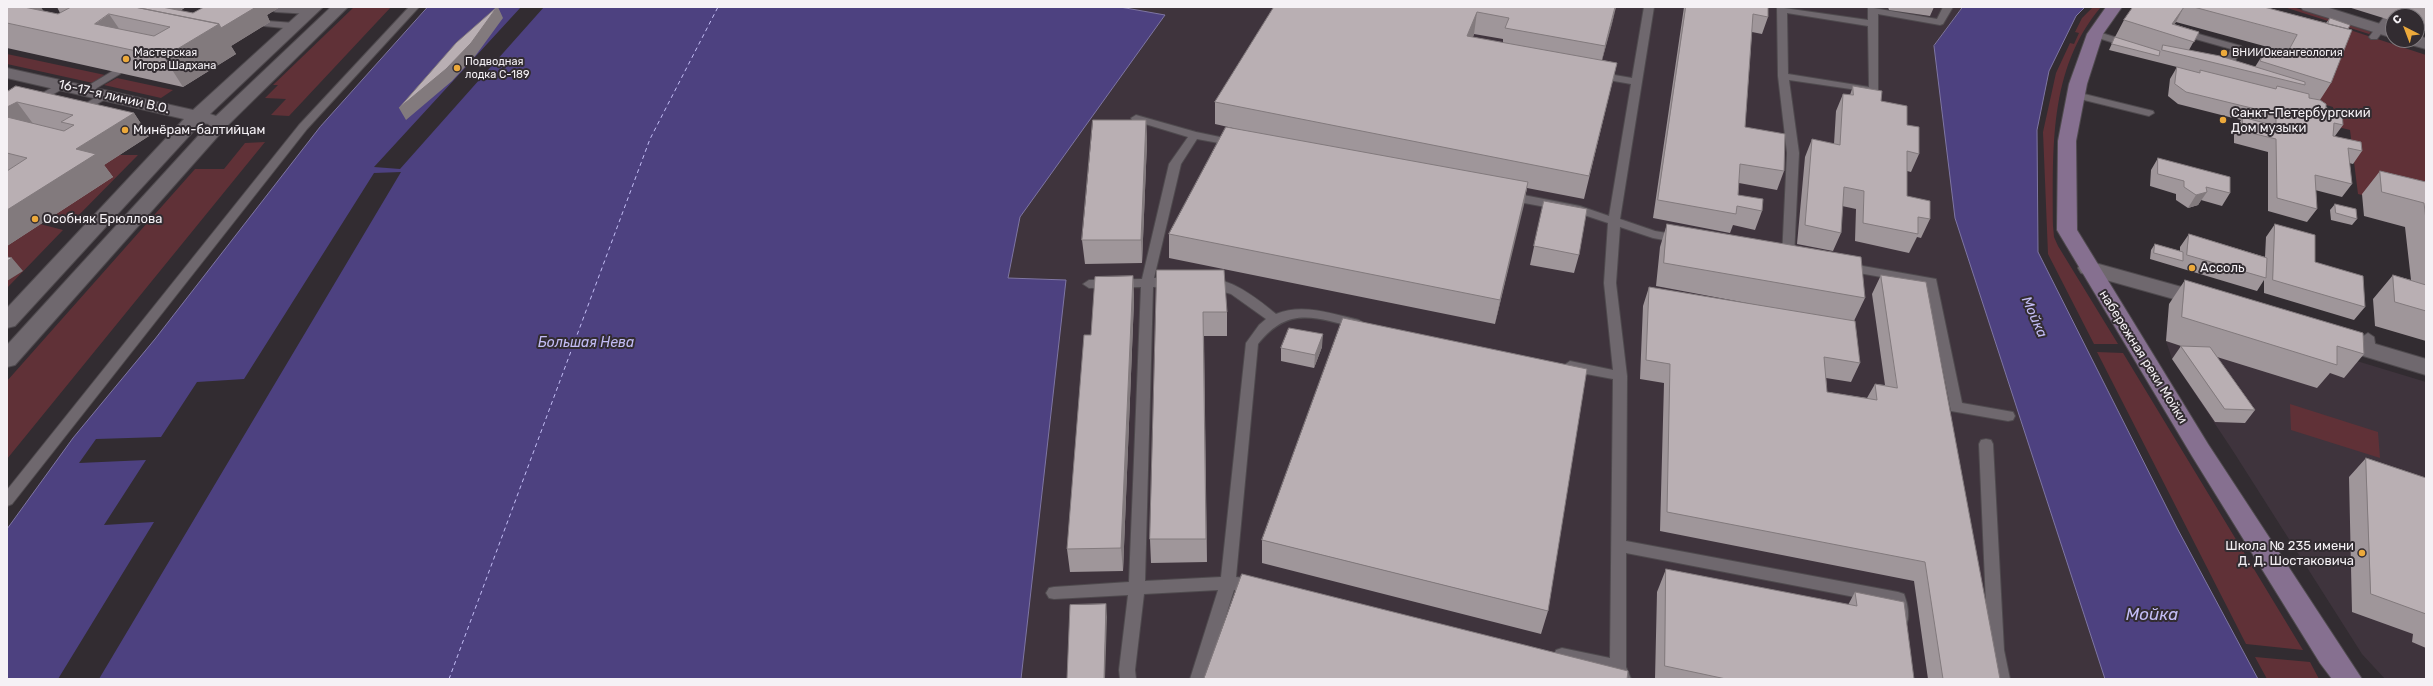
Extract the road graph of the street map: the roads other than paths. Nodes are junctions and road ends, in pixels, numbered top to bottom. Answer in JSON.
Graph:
{"nodes":[{"id":1,"x":340,"y":7,"type":"edge"},
{"id":2,"x":414,"y":7,"type":"edge"},
{"id":3,"x":1948,"y":7,"type":"edge"},
{"id":4,"x":2114,"y":7,"type":"edge"},
{"id":5,"x":2309,"y":7,"type":"edge"},
{"id":6,"x":1646,"y":8,"type":"edge"},
{"id":7,"x":1782,"y":8,"type":"edge"},
{"id":8,"x":276,"y":9,"type":"dead end"},
{"id":9,"x":312,"y":9,"type":"edge"},
{"id":10,"x":1873,"y":9,"type":"edge"},
{"id":11,"x":267,"y":24,"type":"dead end"},
{"id":12,"x":1873,"y":24,"type":"junction"},
{"id":13,"x":294,"y":26,"type":"junction"},
{"id":14,"x":2383,"y":30,"type":"edge"},
{"id":15,"x":2095,"y":34,"type":"junction"},
{"id":16,"x":2195,"y":36,"type":"edge"},
{"id":17,"x":2136,"y":47,"type":"edge"},
{"id":18,"x":2207,"y":65,"type":"edge"},
{"id":19,"x":116,"y":72,"type":"edge"},
{"id":20,"x":7,"y":73,"type":"edge"},
{"id":21,"x":1584,"y":73,"type":"edge"},
{"id":22,"x":1783,"y":76,"type":"junction"},
{"id":23,"x":1637,"y":82,"type":"junction"},
{"id":24,"x":62,"y":85,"type":"junction"},
{"id":25,"x":86,"y":90,"type":"junction"},
{"id":26,"x":105,"y":95,"type":"junction"},
{"id":27,"x":2076,"y":95,"type":"junction"},
{"id":28,"x":2149,"y":114,"type":"dead end"},
{"id":29,"x":197,"y":116,"type":"junction"},
{"id":30,"x":7,"y":117,"type":"edge"},
{"id":31,"x":68,"y":117,"type":"edge"},
{"id":32,"x":1136,"y":118,"type":"edge"},
{"id":33,"x":221,"y":122,"type":"junction"},
{"id":34,"x":1194,"y":136,"type":"junction"},
{"id":35,"x":1248,"y":146,"type":"edge"},
{"id":36,"x":1495,"y":193,"type":"edge"},
{"id":37,"x":1614,"y":221,"type":"junction"},
{"id":38,"x":1691,"y":240,"type":"edge"},
{"id":39,"x":1773,"y":254,"type":"edge"},
{"id":40,"x":1788,"y":257,"type":"junction"},
{"id":41,"x":1803,"y":260,"type":"edge"},
{"id":42,"x":1833,"y":265,"type":"edge"},
{"id":43,"x":2088,"y":268,"type":"junction"},
{"id":44,"x":1147,"y":283,"type":"junction"},
{"id":45,"x":1089,"y":284,"type":"dead end"},
{"id":46,"x":2225,"y":301,"type":"edge"},
{"id":47,"x":1273,"y":318,"type":"junction"},
{"id":48,"x":7,"y":321,"type":"edge"},
{"id":49,"x":1371,"y":327,"type":"edge"},
{"id":50,"x":2320,"y":329,"type":"edge"},
{"id":51,"x":2369,"y":344,"type":"junction"},
{"id":52,"x":2426,"y":355,"type":"edge"},
{"id":53,"x":7,"y":359,"type":"edge"},
{"id":54,"x":1557,"y":364,"type":"edge"},
{"id":55,"x":2426,"y":367,"type":"edge"},
{"id":56,"x":1620,"y":376,"type":"junction"},
{"id":57,"x":2008,"y":416,"type":"dead end"},
{"id":58,"x":1986,"y":444,"type":"dead end"},
{"id":59,"x":7,"y":500,"type":"edge"},
{"id":60,"x":1619,"y":546,"type":"junction"},
{"id":61,"x":1228,"y":583,"type":"junction"},
{"id":62,"x":1137,"y":588,"type":"junction"},
{"id":63,"x":1272,"y":589,"type":"edge"},
{"id":64,"x":1054,"y":593,"type":"dead end"},
{"id":65,"x":1904,"y":636,"type":"edge"},
{"id":66,"x":1549,"y":652,"type":"edge"},
{"id":67,"x":1620,"y":673,"type":"edge"},
{"id":68,"x":1128,"y":679,"type":"edge"},
{"id":69,"x":1198,"y":679,"type":"edge"},
{"id":70,"x":2002,"y":679,"type":"edge"},
{"id":71,"x":2348,"y":679,"type":"edge"}],
"edges":[{"from":1,"to":33,"type":"street"},
{"from":2,"to":59,"type":"lane"},
{"from":3,"to":10,"type":"lane"},
{"from":4,"to":15,"type":"main road","name":"набережная реки Мойки"},
{"from":5,"to":14,"type":"street"},
{"from":6,"to":23,"type":"lane"},
{"from":7,"to":12,"type":"lane"},
{"from":7,"to":22,"type":"lane"},
{"from":8,"to":9,"type":"lane"},
{"from":9,"to":13,"type":"street"},
{"from":10,"to":12,"type":"lane"},
{"from":11,"to":13,"type":"lane"},
{"from":12,"to":22,"type":"lane"},
{"from":13,"to":29,"type":"street"},
{"from":15,"to":17,"type":"lane"},
{"from":15,"to":27,"type":"main road","name":"набережная реки Мойки"},
{"from":16,"to":18,"type":"lane"},
{"from":19,"to":25,"type":"lane"},
{"from":20,"to":24,"type":"street","name":"16-17-я линии В.О."},
{"from":21,"to":23,"type":"lane"},
{"from":22,"to":40,"type":"lane"},
{"from":23,"to":37,"type":"lane"},
{"from":24,"to":25,"type":"street","name":"16-17-я линии В.О."},
{"from":24,"to":30,"type":"lane"},
{"from":25,"to":26,"type":"street","name":"16-17-я линии В.О."},
{"from":26,"to":29,"type":"street","name":"16-17-я линии В.О."},
{"from":26,"to":31,"type":"lane"},
{"from":27,"to":28,"type":"lane"},
{"from":27,"to":43,"type":"main road","name":"набережная реки Мойки"},
{"from":29,"to":33,"type":"street","name":"16-17-я линии В.О."},
{"from":29,"to":48,"type":"street"},
{"from":32,"to":34,"type":"lane"},
{"from":33,"to":53,"type":"street"},
{"from":34,"to":35,"type":"lane"},
{"from":34,"to":44,"type":"lane"},
{"from":36,"to":37,"type":"lane"},
{"from":37,"to":38,"type":"lane"},
{"from":37,"to":56,"type":"lane"},
{"from":39,"to":40,"type":"lane"},
{"from":40,"to":41,"type":"lane"},
{"from":42,"to":57,"type":"lane"},
{"from":43,"to":46,"type":"street"},
{"from":43,"to":71,"type":"main road","name":"набережная реки Мойки"},
{"from":44,"to":45,"type":"lane"},
{"from":44,"to":47,"type":"lane"},
{"from":44,"to":62,"type":"lane"},
{"from":47,"to":49,"type":"lane"},
{"from":47,"to":61,"type":"lane"},
{"from":50,"to":51,"type":"street"},
{"from":51,"to":52,"type":"street"},
{"from":51,"to":55,"type":"street"},
{"from":54,"to":56,"type":"lane"},
{"from":56,"to":60,"type":"lane"},
{"from":58,"to":70,"type":"lane"},
{"from":60,"to":65,"type":"lane"},
{"from":60,"to":67,"type":"lane"},
{"from":61,"to":62,"type":"lane"},
{"from":61,"to":63,"type":"lane"},
{"from":61,"to":69,"type":"lane"},
{"from":62,"to":64,"type":"lane"},
{"from":62,"to":68,"type":"lane"},
{"from":66,"to":67,"type":"lane"}]}
